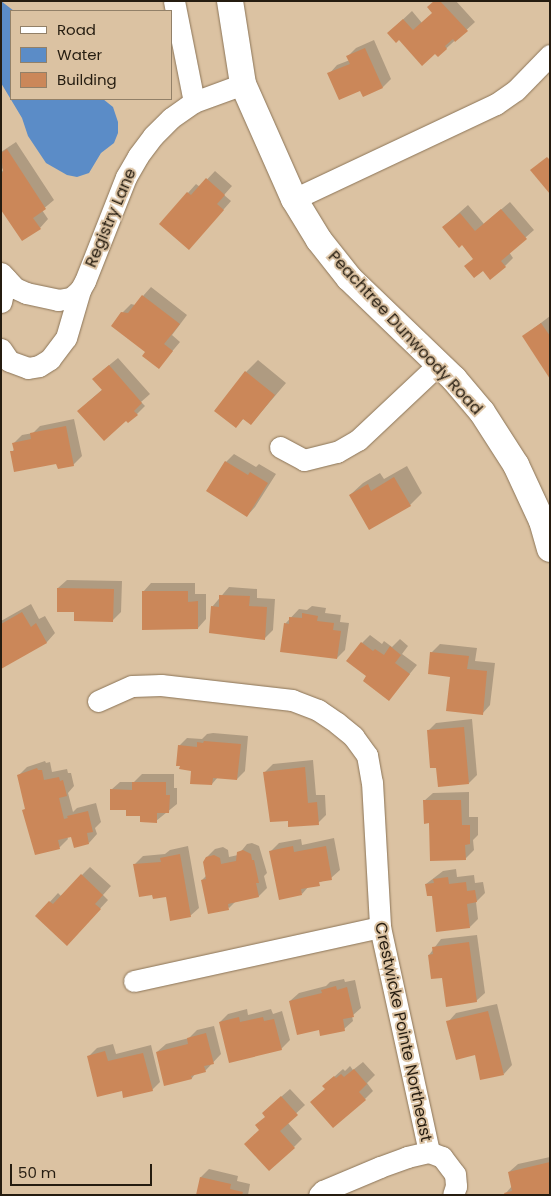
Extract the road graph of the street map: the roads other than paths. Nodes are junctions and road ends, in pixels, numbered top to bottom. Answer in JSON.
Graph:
{"nodes":[{"id":1,"x":174,"y":1,"type":"edge"},
{"id":2,"x":230,"y":1,"type":"edge"},
{"id":3,"x":550,"y":55,"type":"edge"},
{"id":4,"x":243,"y":84,"type":"junction"},
{"id":5,"x":194,"y":102,"type":"junction"},
{"id":6,"x":294,"y":199,"type":"junction"},
{"id":7,"x":4,"y":276,"type":"edge"},
{"id":8,"x":80,"y":290,"type":"junction"},
{"id":9,"x":1,"y":302,"type":"edge"},
{"id":10,"x":1,"y":349,"type":"edge"},
{"id":11,"x":438,"y":365,"type":"junction"},
{"id":12,"x":280,"y":447,"type":"dead end"},
{"id":13,"x":546,"y":517,"type":"edge"},
{"id":14,"x":550,"y":549,"type":"edge"},
{"id":15,"x":98,"y":701,"type":"dead end"},
{"id":16,"x":380,"y":927,"type":"junction"},
{"id":17,"x":134,"y":981,"type":"dead end"},
{"id":18,"x":428,"y":1152,"type":"junction"},
{"id":19,"x":319,"y":1195,"type":"edge"},
{"id":20,"x":453,"y":1195,"type":"edge"}],
"edges":[{"from":1,"to":5,"type":"street"},
{"from":2,"to":4,"type":"main road","name":"Peachtree Dunwoody Road"},
{"from":3,"to":6,"type":"street"},
{"from":4,"to":5,"type":"street","name":"Registry Lane"},
{"from":4,"to":6,"type":"main road","name":"Peachtree Dunwoody Road"},
{"from":5,"to":8,"type":"street","name":"Registry Lane"},
{"from":6,"to":11,"type":"main road","name":"Peachtree Dunwoody Road"},
{"from":7,"to":8,"type":"street"},
{"from":7,"to":9,"type":"street"},
{"from":8,"to":10,"type":"street","name":"Registry Lane"},
{"from":11,"to":12,"type":"street"},
{"from":11,"to":13,"type":"main road","name":"Peachtree Dunwoody Road"},
{"from":13,"to":14,"type":"main road","name":"Peachtree Dunwoody Road"},
{"from":15,"to":16,"type":"street","name":"Crestwicke Pointe Northeast"},
{"from":16,"to":17,"type":"street"},
{"from":16,"to":18,"type":"street","name":"Crestwicke Pointe Northeast"},
{"from":18,"to":19,"type":"street","name":"Crestwicke Pointe Northeast"},
{"from":18,"to":20,"type":"street","name":"Crestwicke Pointe Northeast"}]}
